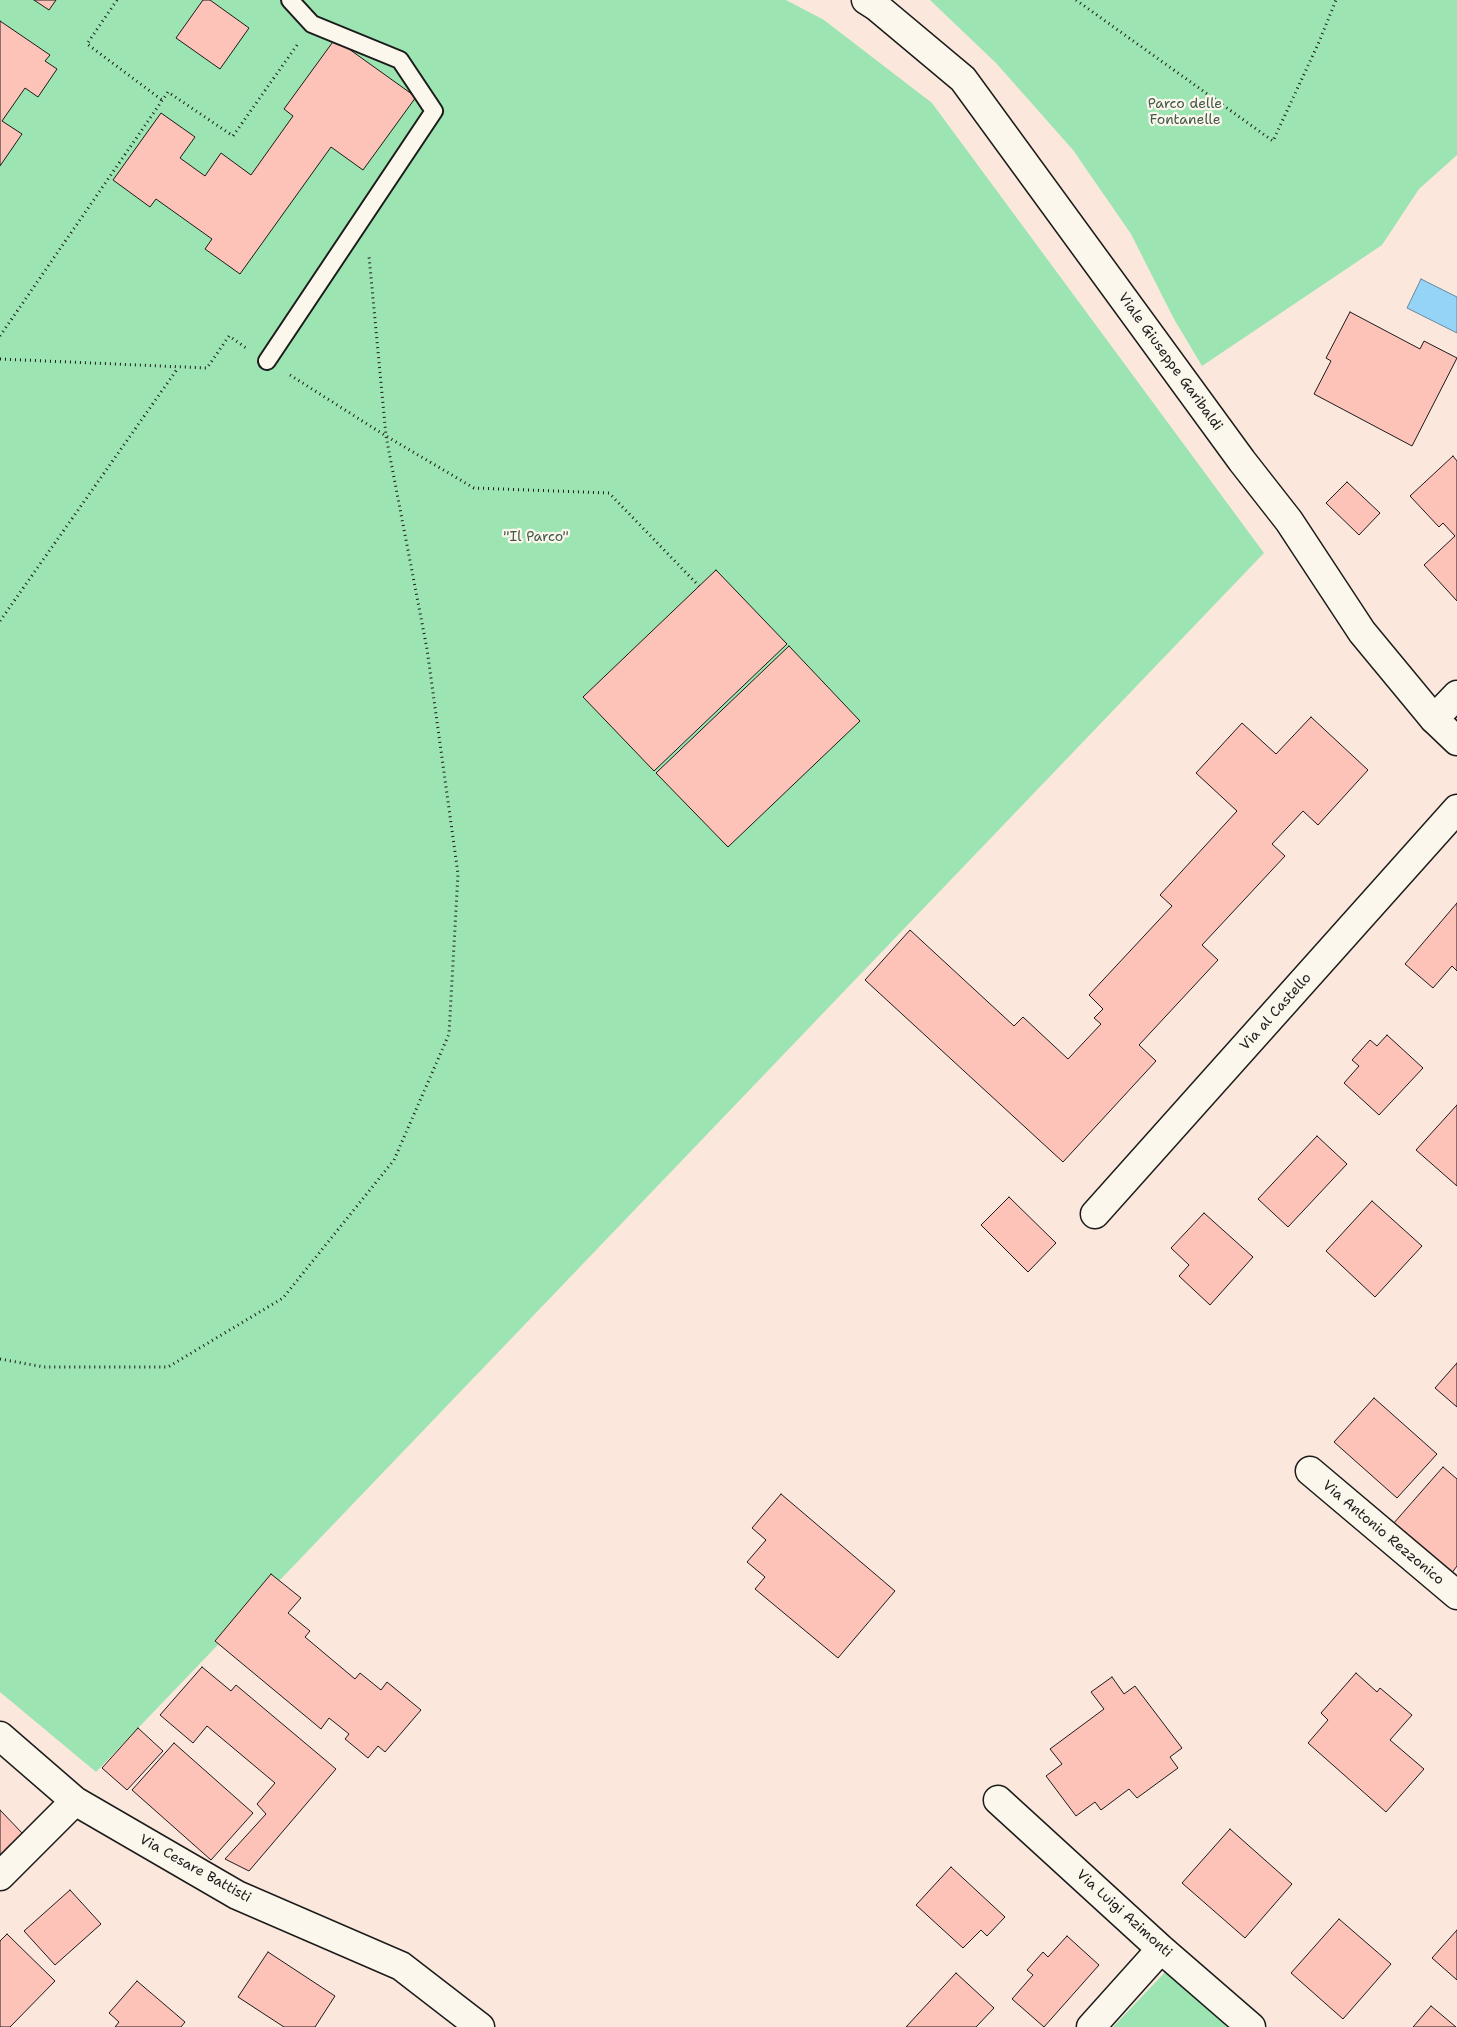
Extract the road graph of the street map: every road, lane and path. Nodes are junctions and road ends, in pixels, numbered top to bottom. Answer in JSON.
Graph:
{"nodes":[{"id":1,"x":117,"y":0,"type":"edge"},
{"id":2,"x":290,"y":0,"type":"edge"},
{"id":3,"x":866,"y":0,"type":"edge"},
{"id":4,"x":1076,"y":0,"type":"edge"},
{"id":5,"x":1336,"y":0,"type":"edge"},
{"id":6,"x":312,"y":24,"type":"junction"},
{"id":7,"x":162,"y":100,"type":"junction"},
{"id":8,"x":365,"y":213,"type":"junction"},
{"id":9,"x":0,"y":336,"type":"edge"},
{"id":10,"x":0,"y":359,"type":"edge"},
{"id":11,"x":267,"y":361,"type":"dead end"},
{"id":12,"x":178,"y":368,"type":"junction"},
{"id":13,"x":189,"y":368,"type":"dead end"},
{"id":14,"x":386,"y":436,"type":"junction"},
{"id":15,"x":699,"y":586,"type":"dead end"},
{"id":16,"x":0,"y":621,"type":"edge"},
{"id":17,"x":1457,"y":696,"type":"edge"},
{"id":18,"x":1434,"y":719,"type":"junction"},
{"id":19,"x":1457,"y":741,"type":"edge"},
{"id":20,"x":1457,"y":809,"type":"edge"},
{"id":21,"x":1095,"y":1214,"type":"dead end"},
{"id":22,"x":0,"y":1359,"type":"edge"},
{"id":23,"x":1310,"y":1471,"type":"dead end"},
{"id":24,"x":1457,"y":1595,"type":"edge"},
{"id":25,"x":0,"y":1736,"type":"edge"},
{"id":26,"x":998,"y":1800,"type":"dead end"},
{"id":27,"x":75,"y":1801,"type":"junction"},
{"id":28,"x":0,"y":1876,"type":"edge"},
{"id":29,"x":1161,"y":1949,"type":"junction"},
{"id":30,"x":480,"y":2027,"type":"edge"},
{"id":31,"x":1092,"y":2027,"type":"edge"},
{"id":32,"x":1251,"y":2027,"type":"edge"}],
"edges":[{"from":1,"to":7,"type":"path"},
{"from":2,"to":6,"type":"lane"},
{"from":3,"to":18,"type":"street","name":"Viale Giuseppe Garibaldi"},
{"from":4,"to":5,"type":"path"},
{"from":6,"to":7,"type":"path"},
{"from":6,"to":8,"type":"lane"},
{"from":7,"to":9,"type":"path"},
{"from":8,"to":11,"type":"lane"},
{"from":8,"to":14,"type":"path"},
{"from":10,"to":12,"type":"path"},
{"from":12,"to":13,"type":"path"},
{"from":12,"to":16,"type":"path"},
{"from":14,"to":15,"type":"path"},
{"from":14,"to":22,"type":"path"},
{"from":17,"to":18,"type":"street"},
{"from":18,"to":19,"type":"street","name":"Viale Giuseppe Garibaldi"},
{"from":20,"to":21,"type":"street","name":"Via al Castello"},
{"from":23,"to":24,"type":"street","name":"Via Antonio Rezzonico"},
{"from":25,"to":27,"type":"street","name":"Via Cesare Battisti"},
{"from":26,"to":29,"type":"street","name":"Via Luigi Azimonti"},
{"from":27,"to":28,"type":"street"},
{"from":27,"to":30,"type":"street","name":"Via Cesare Battisti"},
{"from":29,"to":31,"type":"street"},
{"from":29,"to":32,"type":"street","name":"Via Luigi Azimonti"}]}
